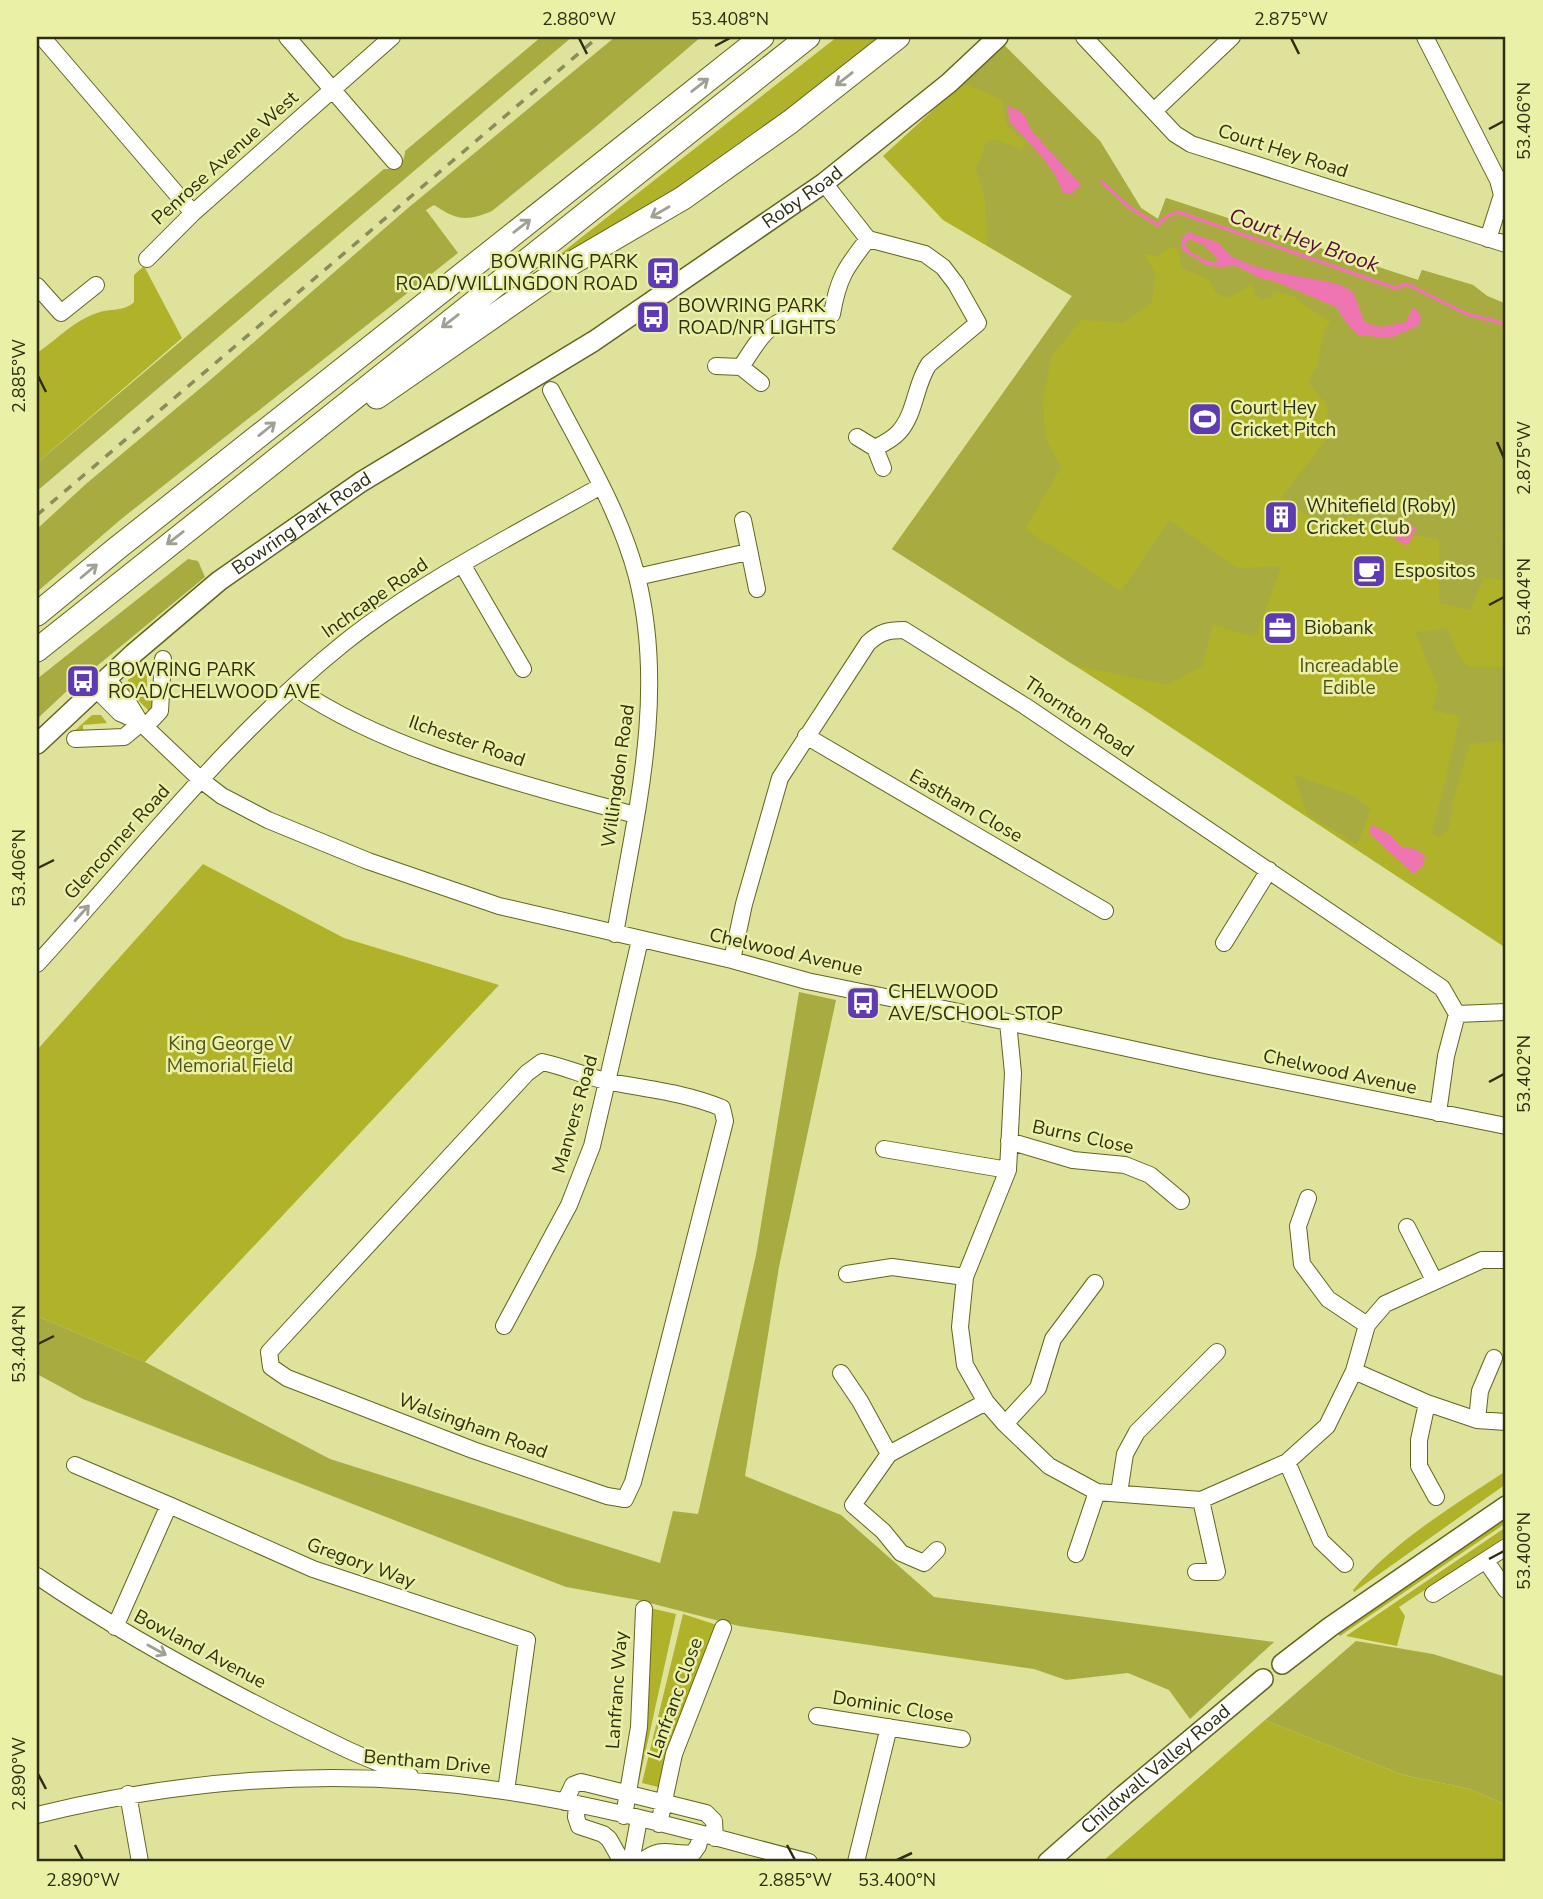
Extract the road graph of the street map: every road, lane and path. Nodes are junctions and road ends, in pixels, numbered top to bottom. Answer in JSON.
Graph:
{"nodes":[{"id":1,"x":43,"y":37,"type":"edge"},
{"id":2,"x":287,"y":37,"type":"edge"},
{"id":3,"x":392,"y":37,"type":"edge"},
{"id":4,"x":762,"y":37,"type":"edge"},
{"id":5,"x":808,"y":37,"type":"edge"},
{"id":6,"x":898,"y":37,"type":"edge"},
{"id":7,"x":998,"y":37,"type":"edge"},
{"id":8,"x":1084,"y":37,"type":"edge"},
{"id":9,"x":1233,"y":37,"type":"edge"},
{"id":10,"x":1424,"y":37,"type":"edge"},
{"id":11,"x":333,"y":89,"type":"junction"},
{"id":12,"x":1154,"y":111,"type":"junction"},
{"id":13,"x":394,"y":161,"type":"dead end"},
{"id":14,"x":824,"y":183,"type":"junction"},
{"id":15,"x":192,"y":213,"type":"junction"},
{"id":16,"x":868,"y":239,"type":"junction"},
{"id":17,"x":1488,"y":239,"type":"junction"},
{"id":18,"x":1506,"y":244,"type":"edge"},
{"id":19,"x":147,"y":259,"type":"dead end"},
{"id":20,"x":96,"y":285,"type":"dead end"},
{"id":21,"x":37,"y":286,"type":"edge"},
{"id":22,"x":832,"y":314,"type":"junction"},
{"id":23,"x":834,"y":331,"type":"dead end"},
{"id":24,"x":594,"y":341,"type":"joint"},
{"id":25,"x":716,"y":366,"type":"dead end"},
{"id":26,"x":741,"y":367,"type":"junction"},
{"id":27,"x":761,"y":383,"type":"dead end"},
{"id":28,"x":551,"y":390,"type":"dead end"},
{"id":29,"x":856,"y":437,"type":"dead end"},
{"id":30,"x":876,"y":449,"type":"junction"},
{"id":31,"x":883,"y":468,"type":"dead end"},
{"id":32,"x":601,"y":486,"type":"junction"},
{"id":33,"x":205,"y":515,"type":"junction"},
{"id":34,"x":743,"y":520,"type":"dead end"},
{"id":35,"x":748,"y":552,"type":"junction"},
{"id":36,"x":462,"y":564,"type":"junction"},
{"id":37,"x":636,"y":577,"type":"junction"},
{"id":38,"x":757,"y":589,"type":"dead end"},
{"id":39,"x":37,"y":614,"type":"edge"},
{"id":40,"x":37,"y":650,"type":"edge"},
{"id":41,"x":163,"y":659,"type":"dead end"},
{"id":42,"x":523,"y":669,"type":"dead end"},
{"id":43,"x":101,"y":684,"type":"junction"},
{"id":44,"x":294,"y":687,"type":"junction"},
{"id":45,"x":142,"y":724,"type":"junction"},
{"id":46,"x":806,"y":736,"type":"junction"},
{"id":47,"x":75,"y":739,"type":"dead end"},
{"id":48,"x":37,"y":744,"type":"edge"},
{"id":49,"x":201,"y":780,"type":"junction"},
{"id":50,"x":635,"y":815,"type":"junction"},
{"id":51,"x":1269,"y":870,"type":"junction"},
{"id":52,"x":1105,"y":911,"type":"dead end"},
{"id":53,"x":615,"y":934,"type":"junction"},
{"id":54,"x":640,"y":940,"type":"junction"},
{"id":55,"x":1224,"y":943,"type":"dead end"},
{"id":56,"x":732,"y":960,"type":"junction"},
{"id":57,"x":37,"y":964,"type":"edge"},
{"id":58,"x":1506,"y":1012,"type":"edge"},
{"id":59,"x":1457,"y":1014,"type":"junction"},
{"id":60,"x":1008,"y":1022,"type":"junction"},
{"id":61,"x":607,"y":1081,"type":"junction"},
{"id":62,"x":1438,"y":1114,"type":"junction"},
{"id":63,"x":1506,"y":1126,"type":"edge"},
{"id":64,"x":1009,"y":1141,"type":"junction"},
{"id":65,"x":884,"y":1149,"type":"dead end"},
{"id":66,"x":1008,"y":1170,"type":"junction"},
{"id":67,"x":1308,"y":1198,"type":"dead end"},
{"id":68,"x":1181,"y":1201,"type":"dead end"},
{"id":69,"x":1407,"y":1227,"type":"dead end"},
{"id":70,"x":1506,"y":1259,"type":"edge"},
{"id":71,"x":847,"y":1274,"type":"dead end"},
{"id":72,"x":965,"y":1277,"type":"junction"},
{"id":73,"x":1434,"y":1280,"type":"junction"},
{"id":74,"x":1095,"y":1283,"type":"dead end"},
{"id":75,"x":1367,"y":1325,"type":"junction"},
{"id":76,"x":504,"y":1326,"type":"dead end"},
{"id":77,"x":1217,"y":1353,"type":"dead end"},
{"id":78,"x":1494,"y":1358,"type":"dead end"},
{"id":79,"x":1354,"y":1371,"type":"junction"},
{"id":80,"x":841,"y":1373,"type":"dead end"},
{"id":81,"x":986,"y":1402,"type":"junction"},
{"id":82,"x":1427,"y":1403,"type":"junction"},
{"id":83,"x":1477,"y":1420,"type":"junction"},
{"id":84,"x":1506,"y":1422,"type":"edge"},
{"id":85,"x":1005,"y":1424,"type":"junction"},
{"id":86,"x":889,"y":1454,"type":"junction"},
{"id":87,"x":1287,"y":1462,"type":"junction"},
{"id":88,"x":75,"y":1465,"type":"dead end"},
{"id":89,"x":1097,"y":1492,"type":"junction"},
{"id":90,"x":1119,"y":1493,"type":"junction"},
{"id":91,"x":1436,"y":1497,"type":"dead end"},
{"id":92,"x":1201,"y":1500,"type":"junction"},
{"id":93,"x":169,"y":1505,"type":"junction"},
{"id":94,"x":1506,"y":1506,"type":"edge"},
{"id":95,"x":1506,"y":1547,"type":"edge"},
{"id":96,"x":937,"y":1550,"type":"dead end"},
{"id":97,"x":1076,"y":1554,"type":"dead end"},
{"id":98,"x":1486,"y":1561,"type":"junction"},
{"id":99,"x":1345,"y":1564,"type":"dead end"},
{"id":100,"x":1196,"y":1572,"type":"dead end"},
{"id":101,"x":37,"y":1576,"type":"edge"},
{"id":102,"x":1506,"y":1590,"type":"edge"},
{"id":103,"x":1433,"y":1594,"type":"dead end"},
{"id":104,"x":644,"y":1609,"type":"dead end"},
{"id":105,"x":115,"y":1627,"type":"junction"},
{"id":106,"x":723,"y":1628,"type":"dead end"},
{"id":107,"x":1282,"y":1664,"type":"dead end"},
{"id":108,"x":1263,"y":1679,"type":"dead end"},
{"id":109,"x":817,"y":1716,"type":"dead end"},
{"id":110,"x":889,"y":1727,"type":"junction"},
{"id":111,"x":962,"y":1739,"type":"dead end"},
{"id":112,"x":348,"y":1750,"type":"junction"},
{"id":113,"x":350,"y":1777,"type":"junction"},
{"id":114,"x":418,"y":1780,"type":"junction"},
{"id":115,"x":506,"y":1791,"type":"junction"},
{"id":116,"x":128,"y":1794,"type":"junction"},
{"id":117,"x":626,"y":1794,"type":"junction"},
{"id":118,"x":571,"y":1803,"type":"junction"},
{"id":119,"x":663,"y":1803,"type":"junction"},
{"id":120,"x":37,"y":1815,"type":"edge"},
{"id":121,"x":631,"y":1817,"type":"junction"},
{"id":122,"x":659,"y":1824,"type":"junction"},
{"id":123,"x":708,"y":1836,"type":"junction"},
{"id":124,"x":140,"y":1862,"type":"edge"},
{"id":125,"x":622,"y":1862,"type":"edge"},
{"id":126,"x":631,"y":1862,"type":"edge"},
{"id":127,"x":641,"y":1862,"type":"edge"},
{"id":128,"x":808,"y":1862,"type":"edge"},
{"id":129,"x":856,"y":1862,"type":"edge"},
{"id":130,"x":1048,"y":1862,"type":"edge"}],
"edges":[{"from":1,"to":15,"type":"street"},
{"from":2,"to":11,"type":"street"},
{"from":3,"to":11,"type":"street","name":"Penrose Avenue West"},
{"from":39,"to":4,"type":"highway","one_way":true},
{"from":5,"to":33,"type":"highway","one_way":true},
{"from":6,"to":33,"type":"highway","one_way":true},
{"from":7,"to":14,"type":"main road","name":"Roby Road"},
{"from":8,"to":12,"type":"street","name":"Court Hey Road"},
{"from":9,"to":12,"type":"street"},
{"from":10,"to":17,"type":"street"},
{"from":11,"to":13,"type":"street"},
{"from":11,"to":15,"type":"street","name":"Penrose Avenue West"},
{"from":12,"to":17,"type":"street","name":"Court Hey Road"},
{"from":14,"to":16,"type":"street"},
{"from":14,"to":24,"type":"main road","name":"Roby Road"},
{"from":15,"to":19,"type":"street","name":"Penrose Avenue West"},
{"from":16,"to":22,"type":"street"},
{"from":16,"to":30,"type":"street"},
{"from":17,"to":18,"type":"street","name":"Court Hey Road"},
{"from":20,"to":21,"type":"street"},
{"from":22,"to":23,"type":"street"},
{"from":22,"to":26,"type":"street"},
{"from":24,"to":43,"type":"main road","name":"Bowring Park Road"},
{"from":25,"to":26,"type":"street"},
{"from":26,"to":27,"type":"street"},
{"from":28,"to":32,"type":"street","name":"Willingdon Road"},
{"from":29,"to":30,"type":"street"},
{"from":30,"to":31,"type":"street"},
{"from":32,"to":36,"type":"street","name":"Inchcape Road"},
{"from":32,"to":37,"type":"street","name":"Willingdon Road"},
{"from":33,"to":40,"type":"highway","one_way":true},
{"from":34,"to":35,"type":"street"},
{"from":35,"to":37,"type":"street"},
{"from":35,"to":38,"type":"street"},
{"from":36,"to":42,"type":"street"},
{"from":36,"to":44,"type":"street","name":"Inchcape Road"},
{"from":37,"to":50,"type":"street","name":"Willingdon Road"},
{"from":41,"to":45,"type":"street"},
{"from":43,"to":45,"type":"street","name":"Chelwood Avenue"},
{"from":43,"to":48,"type":"main road","name":"Bowring Park Road"},
{"from":44,"to":49,"type":"street","name":"Inchcape Road"},
{"from":44,"to":50,"type":"street","name":"Ilchester Road"},
{"from":45,"to":47,"type":"street"},
{"from":45,"to":49,"type":"street","name":"Chelwood Avenue"},
{"from":46,"to":51,"type":"street","name":"Thornton Road"},
{"from":46,"to":52,"type":"street","name":"Eastham Close"},
{"from":46,"to":56,"type":"street","name":"Thornton Road"},
{"from":49,"to":53,"type":"street","name":"Chelwood Avenue"},
{"from":57,"to":49,"type":"street","name":"Glenconner Road","one_way":true},
{"from":50,"to":53,"type":"street","name":"Willingdon Road"},
{"from":51,"to":55,"type":"street"},
{"from":51,"to":59,"type":"street","name":"Thornton Road"},
{"from":53,"to":54,"type":"street","name":"Chelwood Avenue"},
{"from":54,"to":56,"type":"street","name":"Chelwood Avenue"},
{"from":54,"to":61,"type":"street","name":"Manvers Road"},
{"from":56,"to":60,"type":"street","name":"Chelwood Avenue"},
{"from":58,"to":59,"type":"street"},
{"from":59,"to":62,"type":"street"},
{"from":60,"to":62,"type":"street","name":"Chelwood Avenue"},
{"from":60,"to":64,"type":"street"},
{"from":61,"to":61,"type":"street","name":"Walsingham Road"},
{"from":61,"to":76,"type":"street","name":"Manvers Road"},
{"from":62,"to":63,"type":"street","name":"Chelwood Avenue"},
{"from":64,"to":66,"type":"street"},
{"from":64,"to":68,"type":"street","name":"Burns Close"},
{"from":65,"to":66,"type":"street"},
{"from":66,"to":72,"type":"street"},
{"from":67,"to":75,"type":"street"},
{"from":69,"to":73,"type":"street"},
{"from":70,"to":73,"type":"street"},
{"from":71,"to":72,"type":"street"},
{"from":72,"to":81,"type":"street"},
{"from":73,"to":75,"type":"street"},
{"from":74,"to":85,"type":"street"},
{"from":75,"to":79,"type":"street"},
{"from":77,"to":90,"type":"street"},
{"from":78,"to":83,"type":"street"},
{"from":79,"to":82,"type":"street"},
{"from":79,"to":87,"type":"street"},
{"from":80,"to":86,"type":"street"},
{"from":81,"to":85,"type":"street"},
{"from":81,"to":86,"type":"street"},
{"from":82,"to":83,"type":"street"},
{"from":82,"to":91,"type":"street"},
{"from":83,"to":84,"type":"street"},
{"from":85,"to":89,"type":"street"},
{"from":86,"to":96,"type":"street"},
{"from":87,"to":92,"type":"street"},
{"from":87,"to":99,"type":"street"},
{"from":88,"to":93,"type":"street"},
{"from":89,"to":90,"type":"street"},
{"from":89,"to":97,"type":"street"},
{"from":90,"to":92,"type":"street"},
{"from":92,"to":100,"type":"street"},
{"from":93,"to":105,"type":"street"},
{"from":93,"to":115,"type":"street","name":"Gregory Way"},
{"from":94,"to":107,"type":"main road"},
{"from":95,"to":98,"type":"street"},
{"from":98,"to":102,"type":"street"},
{"from":98,"to":103,"type":"street"},
{"from":101,"to":105,"type":"street","name":"Bowland Avenue"},
{"from":104,"to":117,"type":"street","name":"Lanfranc Way"},
{"from":105,"to":112,"type":"street","name":"Bowland Avenue","one_way":true},
{"from":106,"to":119,"type":"street","name":"Lanfranc Close"},
{"from":108,"to":130,"type":"main road","name":"Childwall Valley Road"},
{"from":109,"to":110,"type":"street","name":"Dominic Close"},
{"from":110,"to":111,"type":"street","name":"Dominic Close"},
{"from":110,"to":129,"type":"street"},
{"from":112,"to":113,"type":"street"},
{"from":112,"to":114,"type":"street","name":"Bowland Avenue"},
{"from":113,"to":114,"type":"street","name":"Bentham Drive"},
{"from":113,"to":116,"type":"street","name":"Bentham Drive"},
{"from":114,"to":115,"type":"street","name":"Bentham Drive"},
{"from":115,"to":118,"type":"street","name":"Bentham Drive"},
{"from":116,"to":120,"type":"street","name":"Bentham Drive"},
{"from":116,"to":124,"type":"street"},
{"from":117,"to":118,"type":"street"},
{"from":117,"to":119,"type":"street"},
{"from":117,"to":121,"type":"street","name":"Lanfranc Way"},
{"from":118,"to":121,"type":"street","name":"Bentham Drive"},
{"from":118,"to":125,"type":"street"},
{"from":119,"to":122,"type":"street","name":"Lanfranc Close"},
{"from":119,"to":123,"type":"street"},
{"from":121,"to":122,"type":"street","name":"Bentham Drive"},
{"from":121,"to":126,"type":"street","name":"Lanfranc Way"},
{"from":122,"to":123,"type":"street","name":"Bentham Drive"},
{"from":123,"to":127,"type":"street"},
{"from":123,"to":128,"type":"street","name":"Bentham Drive"}]}
